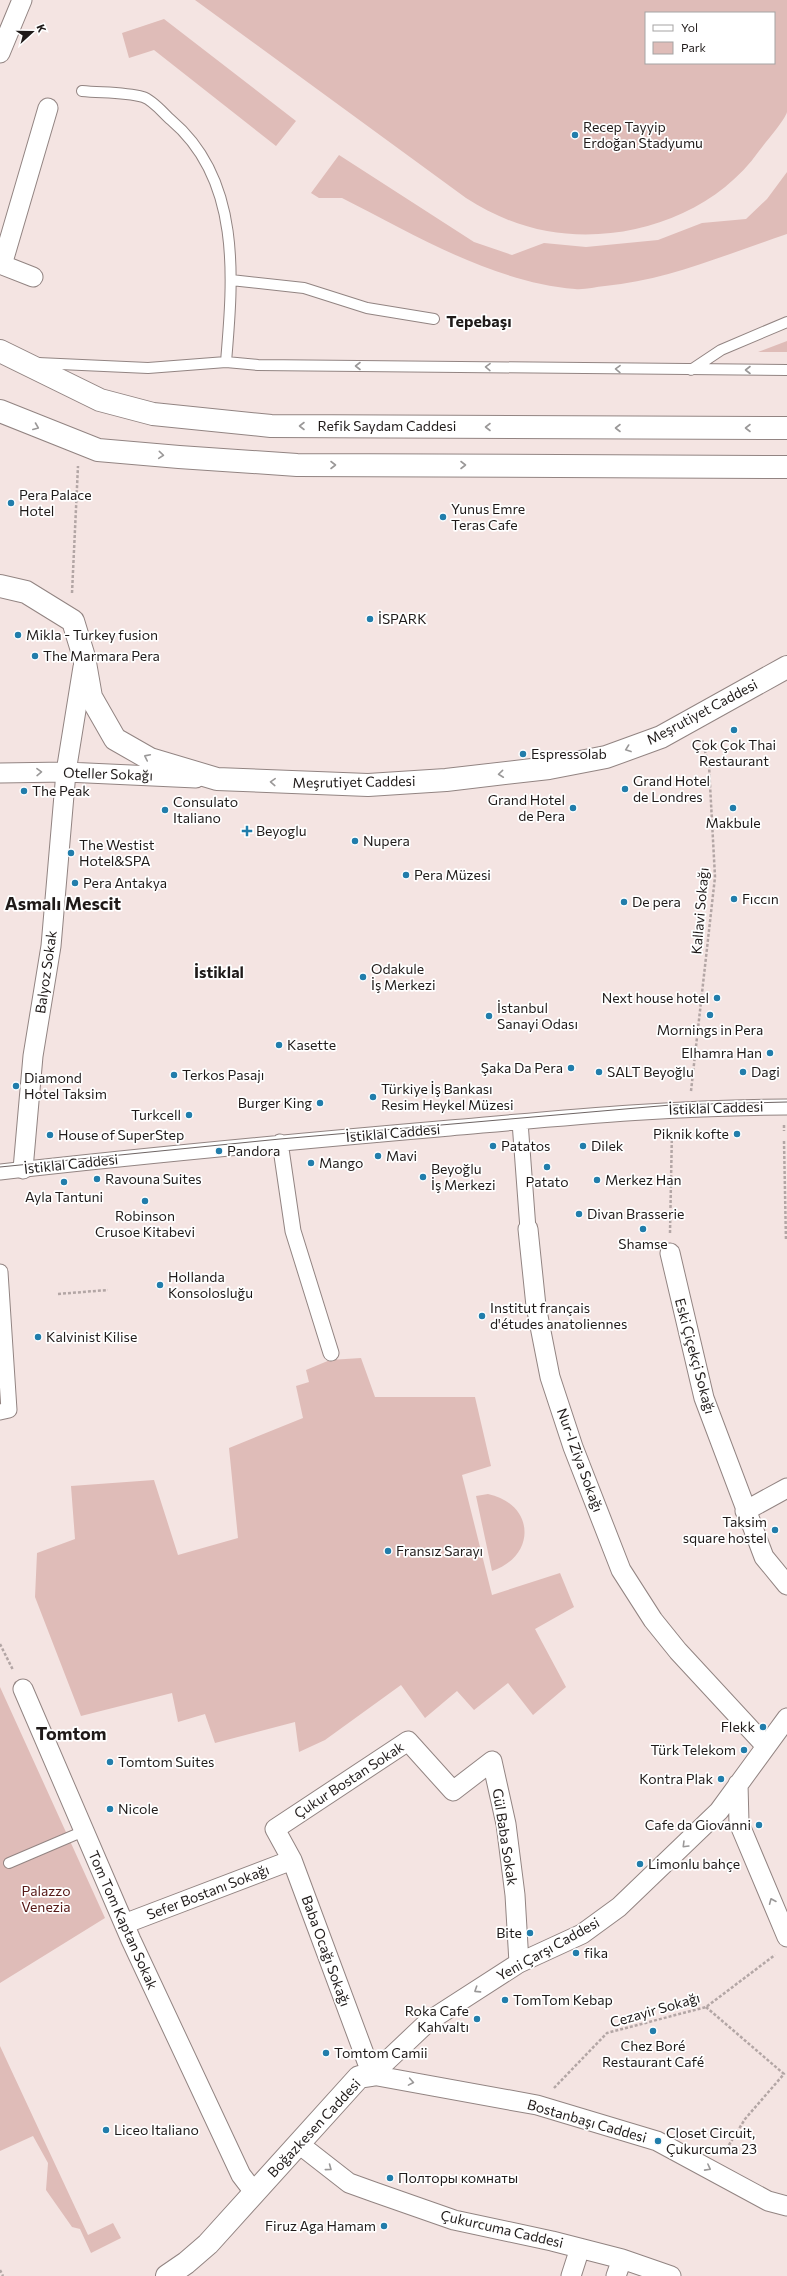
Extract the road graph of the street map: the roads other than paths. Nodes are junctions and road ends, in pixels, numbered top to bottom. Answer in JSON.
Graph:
{"nodes":[{"id":1,"x":22,"y":0,"type":"edge"},
{"id":2,"x":0,"y":53,"type":"edge"},
{"id":3,"x":82,"y":91,"type":"dead end"},
{"id":4,"x":48,"y":108,"type":"dead end"},
{"id":5,"x":1,"y":264,"type":"edge"},
{"id":6,"x":33,"y":277,"type":"dead end"},
{"id":7,"x":231,"y":280,"type":"junction"},
{"id":8,"x":434,"y":319,"type":"dead end"},
{"id":9,"x":787,"y":322,"type":"edge"},
{"id":10,"x":0,"y":351,"type":"edge"},
{"id":11,"x":22,"y":362,"type":"junction"},
{"id":12,"x":226,"y":362,"type":"junction"},
{"id":13,"x":691,"y":370,"type":"junction"},
{"id":14,"x":787,"y":370,"type":"edge"},
{"id":15,"x":0,"y":411,"type":"edge"},
{"id":16,"x":787,"y":428,"type":"edge"},
{"id":17,"x":787,"y":467,"type":"edge"},
{"id":18,"x":0,"y":586,"type":"edge"},
{"id":19,"x":84,"y":657,"type":"junction"},
{"id":20,"x":787,"y":668,"type":"edge"},
{"id":21,"x":66,"y":772,"type":"junction"},
{"id":22,"x":0,"y":773,"type":"edge"},
{"id":23,"x":217,"y":779,"type":"junction"},
{"id":24,"x":787,"y":1107,"type":"edge"},
{"id":25,"x":520,"y":1122,"type":"junction"},
{"id":26,"x":280,"y":1142,"type":"junction"},
{"id":27,"x":23,"y":1169,"type":"junction"},
{"id":28,"x":0,"y":1172,"type":"edge"},
{"id":29,"x":528,"y":1229,"type":"joint"},
{"id":30,"x":670,"y":1253,"type":"road end"},
{"id":31,"x":0,"y":1272,"type":"edge"},
{"id":32,"x":331,"y":1353,"type":"dead end"},
{"id":33,"x":0,"y":1412,"type":"edge"},
{"id":34,"x":787,"y":1488,"type":"edge"},
{"id":35,"x":745,"y":1511,"type":"junction"},
{"id":36,"x":787,"y":1585,"type":"edge"},
{"id":37,"x":23,"y":1689,"type":"road end"},
{"id":38,"x":787,"y":1718,"type":"edge"},
{"id":39,"x":765,"y":1745,"type":"junction"},
{"id":40,"x":738,"y":1784,"type":"junction"},
{"id":41,"x":453,"y":1791,"type":"joint"},
{"id":42,"x":719,"y":1811,"type":"junction"},
{"id":43,"x":739,"y":1823,"type":"junction"},
{"id":44,"x":275,"y":1829,"type":"joint"},
{"id":45,"x":84,"y":1831,"type":"junction"},
{"id":46,"x":292,"y":1860,"type":"junction"},
{"id":47,"x":9,"y":1863,"type":"dead end"},
{"id":48,"x":124,"y":1924,"type":"junction"},
{"id":49,"x":787,"y":1937,"type":"edge"},
{"id":50,"x":519,"y":1963,"type":"junction"},
{"id":51,"x":372,"y":2075,"type":"junction"},
{"id":52,"x":303,"y":2147,"type":"junction"},
{"id":53,"x":254,"y":2192,"type":"junction"},
{"id":54,"x":787,"y":2206,"type":"edge"},
{"id":55,"x":580,"y":2248,"type":"junction"},
{"id":56,"x":619,"y":2267,"type":"edge"},
{"id":57,"x":167,"y":2276,"type":"edge"},
{"id":58,"x":189,"y":2276,"type":"edge"},
{"id":59,"x":571,"y":2276,"type":"edge"},
{"id":60,"x":671,"y":2276,"type":"edge"}],
"edges":[{"from":1,"to":2,"type":"street"},
{"from":3,"to":7,"type":"lane"},
{"from":4,"to":5,"type":"street"},
{"from":5,"to":6,"type":"street"},
{"from":7,"to":8,"type":"lane"},
{"from":7,"to":12,"type":"lane"},
{"from":9,"to":13,"type":"lane"},
{"from":10,"to":11,"type":"main road","name":"Refik Saydam Caddesi"},
{"from":11,"to":12,"type":"lane"},
{"from":16,"to":11,"type":"main road","name":"Refik Saydam Caddesi","one_way":true},
{"from":13,"to":12,"type":"lane","one_way":true},
{"from":14,"to":13,"type":"lane","one_way":true},
{"from":15,"to":17,"type":"main road","one_way":true},
{"from":18,"to":19,"type":"main road","name":"Meşrutiyet Caddesi"},
{"from":19,"to":21,"type":"street","name":"Balyoz Sokak"},
{"from":23,"to":19,"type":"main road","name":"Meşrutiyet Caddesi","one_way":true},
{"from":20,"to":23,"type":"main road","name":"Meşrutiyet Caddesi","one_way":true},
{"from":22,"to":21,"type":"street","name":"Oteller Sokağı","one_way":true},
{"from":21,"to":23,"type":"street","name":"Oteller Sokağı"},
{"from":21,"to":27,"type":"street","name":"Balyoz Sokak"},
{"from":24,"to":25,"type":"street","name":"İstiklal Caddesi"},
{"from":25,"to":26,"type":"street","name":"İstiklal Caddesi"},
{"from":25,"to":29,"type":"street","name":"Nur-I Ziya Sokağı"},
{"from":26,"to":27,"type":"street","name":"İstiklal Caddesi"},
{"from":26,"to":32,"type":"street"},
{"from":27,"to":28,"type":"street","name":"İstiklal Caddesi"},
{"from":29,"to":39,"type":"street","name":"Nur-I Ziya Sokağı"},
{"from":30,"to":35,"type":"street","name":"Eski Çiçekçi Sokağı"},
{"from":31,"to":33,"type":"street"},
{"from":34,"to":35,"type":"street"},
{"from":35,"to":36,"type":"street","name":"Eski Çiçekçi Sokağı"},
{"from":37,"to":45,"type":"street","name":"Tom Tom Kaptan Sokak"},
{"from":38,"to":39,"type":"street","name":"Yeni Çarşı Caddesi"},
{"from":39,"to":40,"type":"street","name":"Yeni Çarşı Caddesi"},
{"from":40,"to":42,"type":"street","name":"Yeni Çarşı Caddesi"},
{"from":40,"to":43,"type":"street"},
{"from":41,"to":44,"type":"street","name":"Çukur Bostan Sokak"},
{"from":41,"to":50,"type":"street","name":"Gül Baba Sokak"},
{"from":42,"to":43,"type":"street"},
{"from":42,"to":50,"type":"street","name":"Yeni Çarşı Caddesi","one_way":true},
{"from":49,"to":43,"type":"street","one_way":true},
{"from":44,"to":46,"type":"street","name":"Baba Ocağı Sokağı"},
{"from":45,"to":47,"type":"lane"},
{"from":45,"to":48,"type":"street","name":"Tom Tom Kaptan Sokak"},
{"from":46,"to":48,"type":"street","name":"Sefer Bostanı Sokağı"},
{"from":46,"to":51,"type":"street","name":"Baba Ocağı Sokağı"},
{"from":48,"to":53,"type":"street","name":"Tom Tom Kaptan Sokak"},
{"from":50,"to":51,"type":"street","name":"Yeni Çarşı Caddesi","one_way":true},
{"from":51,"to":52,"type":"main road","name":"Boğazkesen Caddesi"},
{"from":51,"to":54,"type":"street","name":"Bostanbaşı Caddesi","one_way":true},
{"from":52,"to":53,"type":"main road","name":"Boğazkesen Caddesi"},
{"from":52,"to":55,"type":"street","name":"Çukurcuma Caddesi","one_way":true},
{"from":52,"to":58,"type":"main road","name":"Boğazkesen Caddesi"},
{"from":53,"to":57,"type":"main road","name":"Boğazkesen Caddesi"},
{"from":55,"to":56,"type":"street","name":"Çukurcuma Caddesi"},
{"from":55,"to":59,"type":"street"},
{"from":56,"to":60,"type":"street","name":"Çukurcuma Caddesi"}]}
